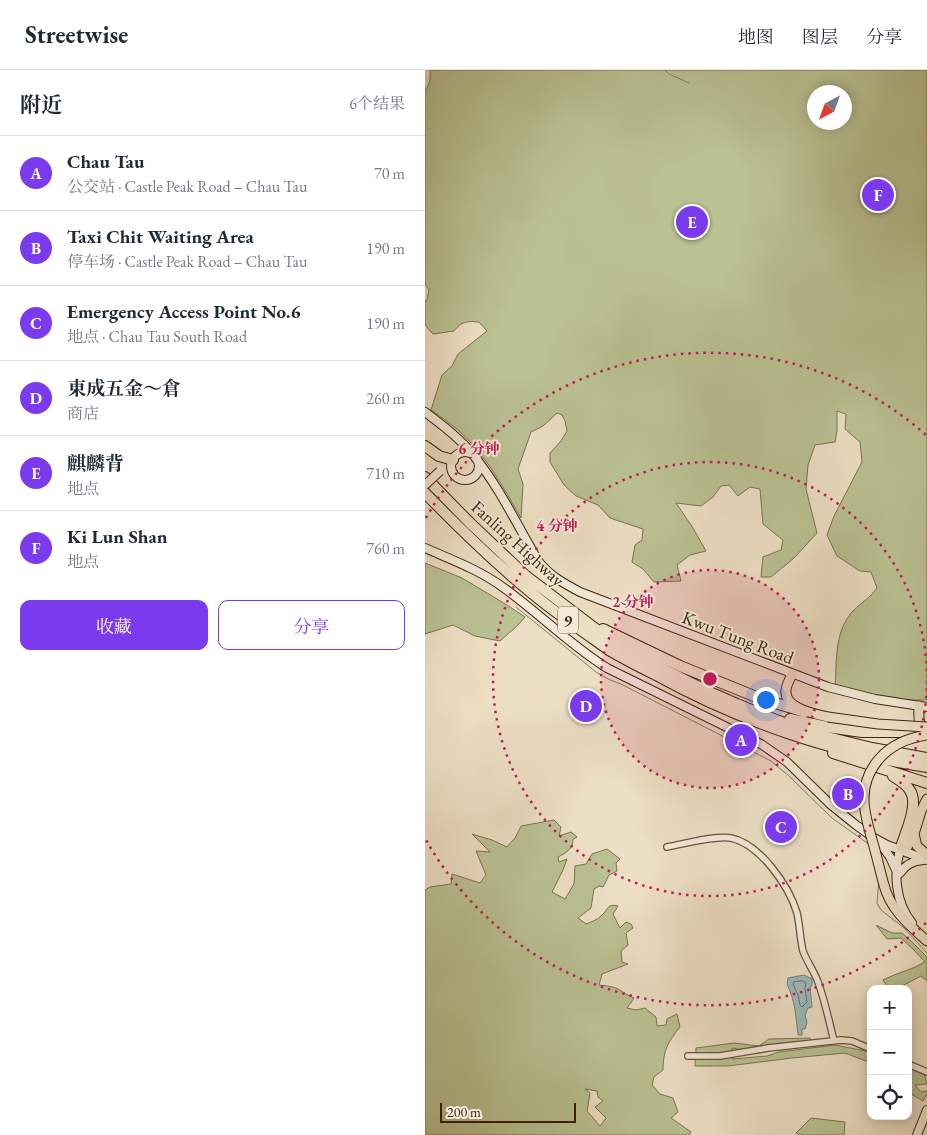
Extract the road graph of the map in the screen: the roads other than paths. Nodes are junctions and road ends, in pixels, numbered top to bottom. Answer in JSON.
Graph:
{"nodes":[{"id":1,"x":425,"y":412,"type":"edge"},
{"id":2,"x":462,"y":443,"type":"junction"},
{"id":3,"x":425,"y":447,"type":"edge"},
{"id":4,"x":475,"y":457,"type":"junction"},
{"id":5,"x":447,"y":465,"type":"junction"},
{"id":6,"x":475,"y":476,"type":"junction"},
{"id":7,"x":425,"y":477,"type":"edge"},
{"id":8,"x":459,"y":479,"type":"junction"},
{"id":9,"x":425,"y":485,"type":"edge"},
{"id":10,"x":425,"y":493,"type":"edge"},
{"id":11,"x":500,"y":494,"type":"junction"},
{"id":12,"x":425,"y":548,"type":"edge"},
{"id":13,"x":586,"y":622,"type":"junction"},
{"id":14,"x":792,"y":674,"type":"junction"},
{"id":15,"x":923,"y":707,"type":"edge"},
{"id":16,"x":748,"y":708,"type":"junction"},
{"id":17,"x":805,"y":712,"type":"junction"},
{"id":18,"x":735,"y":713,"type":"junction"},
{"id":19,"x":927,"y":727,"type":"edge"},
{"id":20,"x":927,"y":734,"type":"edge"},
{"id":21,"x":927,"y":758,"type":"edge"},
{"id":22,"x":927,"y":767,"type":"edge"},
{"id":23,"x":876,"y":768,"type":"junction"},
{"id":24,"x":927,"y":783,"type":"edge"},
{"id":25,"x":927,"y":799,"type":"edge"},
{"id":26,"x":864,"y":831,"type":"junction"},
{"id":27,"x":914,"y":834,"type":"junction"},
{"id":28,"x":875,"y":838,"type":"junction"},
{"id":29,"x":667,"y":847,"type":"dead end"},
{"id":30,"x":903,"y":850,"type":"junction"},
{"id":31,"x":927,"y":859,"type":"edge"},
{"id":32,"x":898,"y":872,"type":"junction"},
{"id":33,"x":927,"y":941,"type":"edge"},
{"id":34,"x":834,"y":1041,"type":"junction"},
{"id":35,"x":867,"y":1047,"type":"edge"},
{"id":36,"x":688,"y":1056,"type":"dead end"},
{"id":37,"x":912,"y":1066,"type":"edge"},
{"id":38,"x":927,"y":1072,"type":"edge"},
{"id":39,"x":927,"y":1110,"type":"edge"},
{"id":40,"x":917,"y":1135,"type":"edge"}],
"edges":[{"from":1,"to":2,"type":"street","name":"Kwu Tung Road"},
{"from":2,"to":4,"type":"street","name":"Kwu Tung Road"},
{"from":2,"to":5,"type":"street"},
{"from":2,"to":5,"type":"street"},
{"from":3,"to":5,"type":"highway"},
{"from":4,"to":5,"type":"street"},
{"from":4,"to":6,"type":"street"},
{"from":4,"to":11,"type":"street","name":"Kwu Tung Road"},
{"from":5,"to":8,"type":"street"},
{"from":5,"to":8,"type":"street"},
{"from":5,"to":9,"type":"street","bridge":true},
{"from":6,"to":8,"type":"street"},
{"from":6,"to":11,"type":"street","name":"Kwu Tung Road"},
{"from":7,"to":13,"type":"highway","name":"Fanling Highway","number":"9"},
{"from":10,"to":18,"type":"highway","name":"Fanling Highway","number":"9"},
{"from":11,"to":14,"type":"street","name":"Kwu Tung Road"},
{"from":12,"to":26,"type":"street"},
{"from":13,"to":16,"type":"highway","name":"Fanling Highway","number":"9"},
{"from":13,"to":17,"type":"highway"},
{"from":14,"to":15,"type":"street","name":"Kwu Tung Road"},
{"from":14,"to":17,"type":"main road"},
{"from":15,"to":20,"type":"main road"},
{"from":16,"to":20,"type":"highway"},
{"from":16,"to":21,"type":"highway","name":"Fanling Highway","number":"9"},
{"from":17,"to":19,"type":"main road","bridge":true},
{"from":18,"to":22,"type":"highway","name":"Fanling Highway","number":"9"},
{"from":18,"to":23,"type":"highway"},
{"from":20,"to":33,"type":"main road","bridge":true},
{"from":23,"to":24,"type":"highway"},
{"from":23,"to":30,"type":"highway"},
{"from":25,"to":27,"type":"main road"},
{"from":26,"to":28,"type":"street"},
{"from":26,"to":30,"type":"street"},
{"from":27,"to":30,"type":"main road"},
{"from":27,"to":31,"type":"main road"},
{"from":28,"to":30,"type":"street"},
{"from":28,"to":32,"type":"street"},
{"from":29,"to":34,"type":"street"},
{"from":30,"to":31,"type":"street"},
{"from":30,"to":32,"type":"street"},
{"from":31,"to":32,"type":"street"},
{"from":32,"to":33,"type":"street"},
{"from":34,"to":35,"type":"street"},
{"from":34,"to":36,"type":"street"},
{"from":37,"to":38,"type":"street"},
{"from":39,"to":40,"type":"street"}]}
